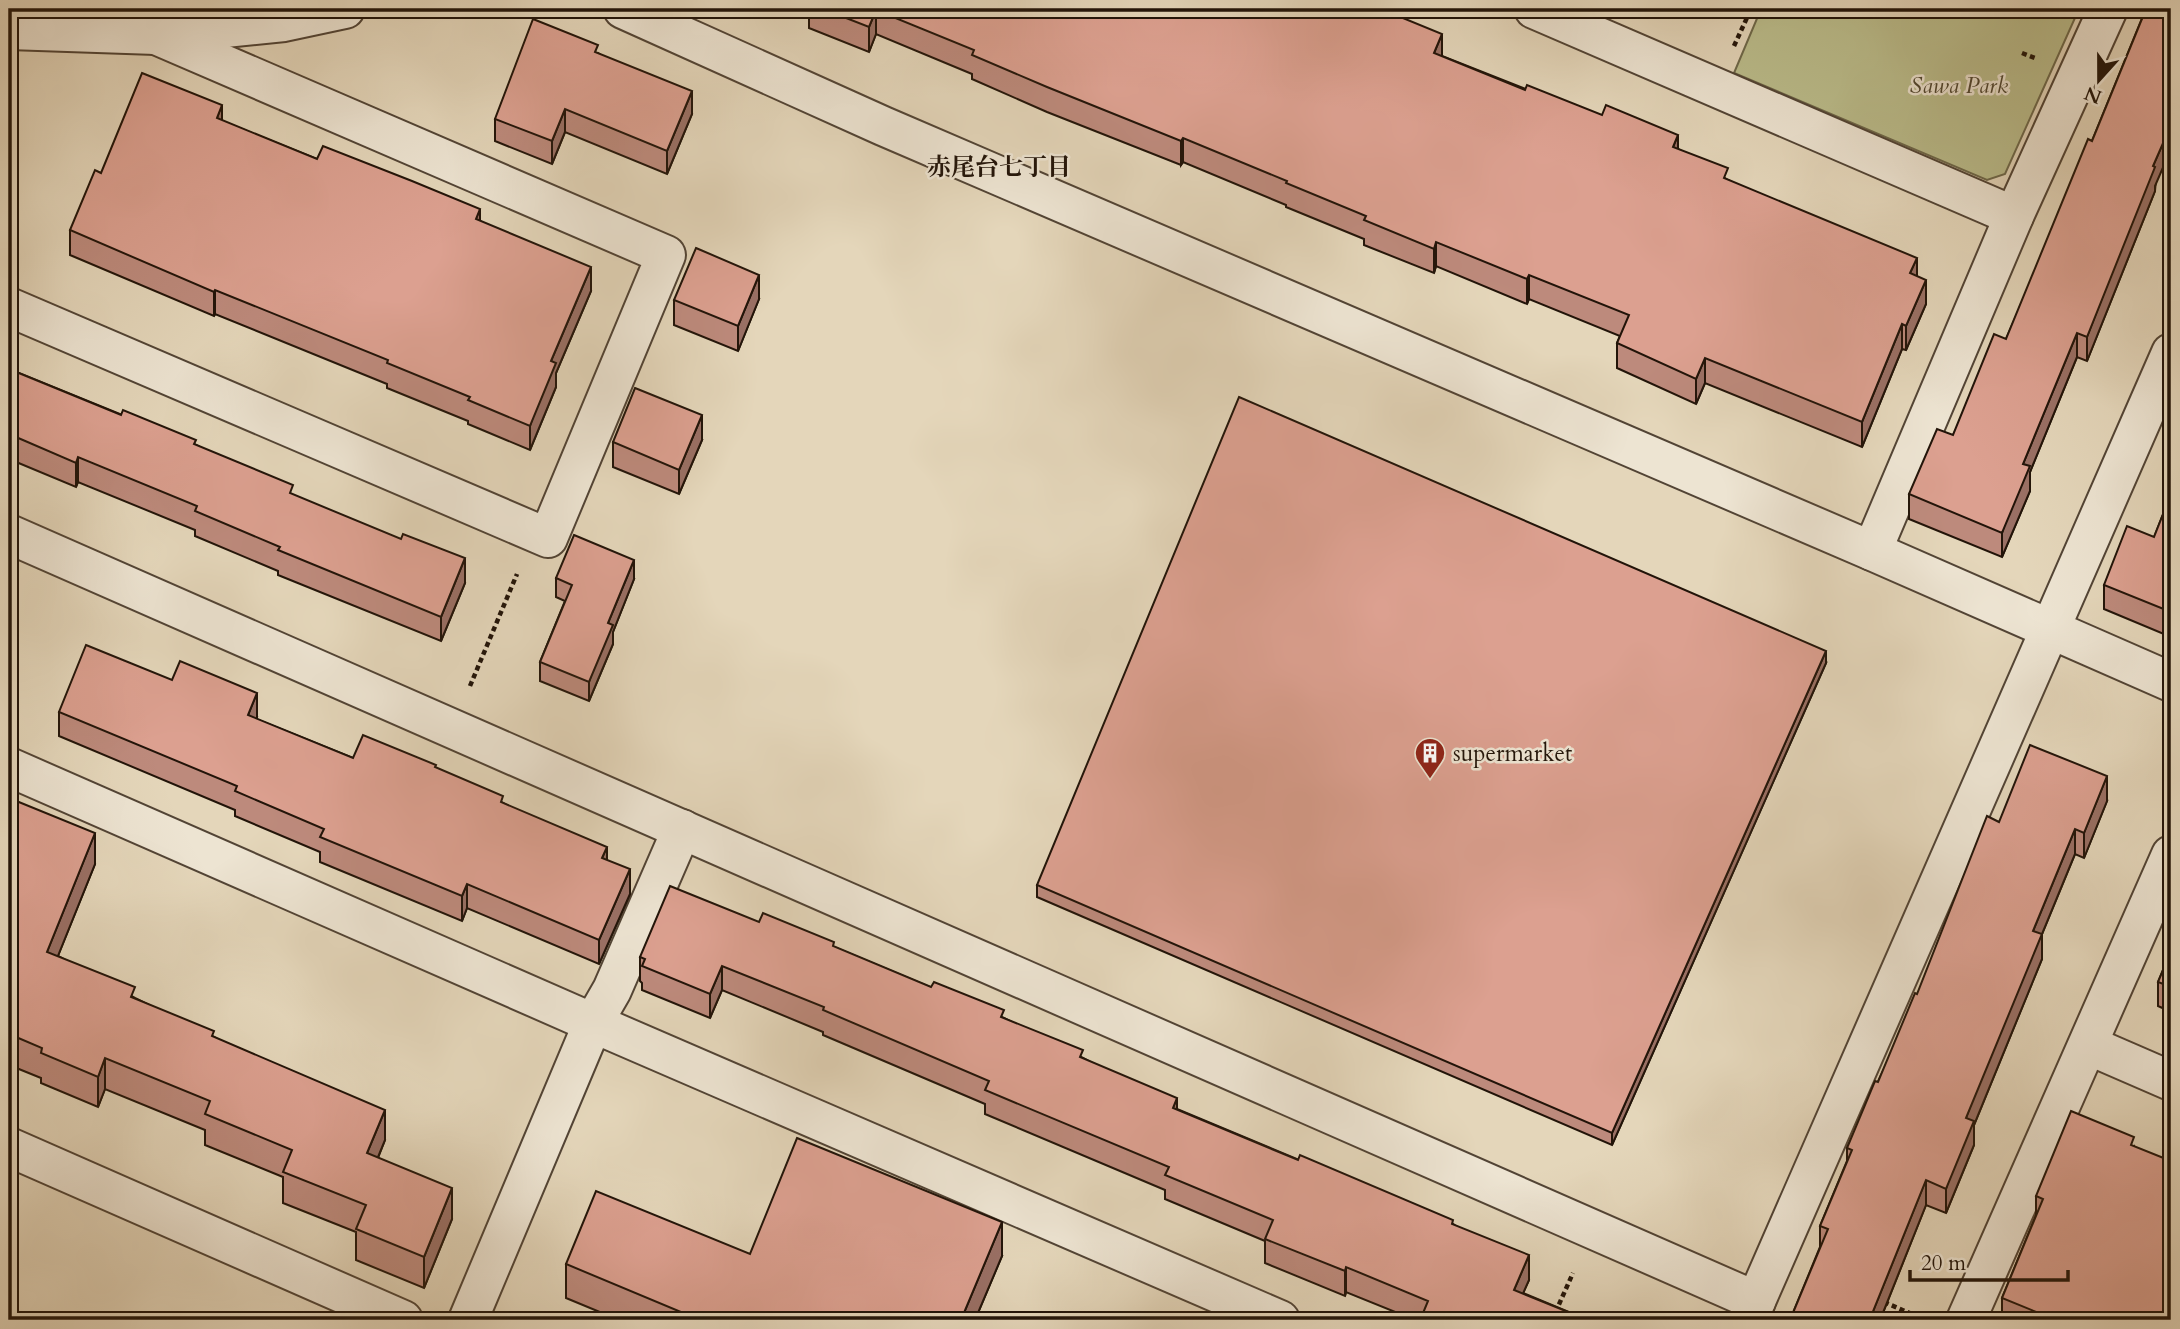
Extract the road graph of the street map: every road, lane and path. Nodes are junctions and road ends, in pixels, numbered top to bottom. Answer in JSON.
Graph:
{"nodes":[{"id":1,"x":345,"y":9,"type":"edge"},
{"id":2,"x":623,"y":9,"type":"edge"},
{"id":3,"x":1534,"y":9,"type":"edge"},
{"id":4,"x":2108,"y":9,"type":"edge"},
{"id":5,"x":9,"y":30,"type":"edge"},
{"id":6,"x":156,"y":35,"type":"junction"},
{"id":7,"x":2014,"y":216,"type":"junction"},
{"id":8,"x":9,"y":307,"type":"edge"},
{"id":9,"x":2171,"y":353,"type":"edge"},
{"id":10,"x":532,"y":530,"type":"junction"},
{"id":11,"x":9,"y":534,"type":"edge"},
{"id":12,"x":1872,"y":551,"type":"junction"},
{"id":13,"x":2049,"y":630,"type":"junction"},
{"id":14,"x":2171,"y":682,"type":"edge"},
{"id":15,"x":466,"y":696,"type":"dead end"},
{"id":16,"x":9,"y":766,"type":"edge"},
{"id":17,"x":682,"y":829,"type":"junction"},
{"id":18,"x":2171,"y":855,"type":"edge"},
{"id":19,"x":593,"y":1023,"type":"junction"},
{"id":20,"x":2088,"y":1045,"type":"junction"},
{"id":21,"x":2171,"y":1081,"type":"edge"},
{"id":22,"x":9,"y":1147,"type":"edge"},
{"id":23,"x":1574,"y":1272,"type":"dead end"},
{"id":24,"x":1877,"y":1300,"type":"edge"},
{"id":25,"x":1752,"y":1311,"type":"edge"},
{"id":26,"x":403,"y":1320,"type":"edge"},
{"id":27,"x":468,"y":1320,"type":"edge"},
{"id":28,"x":1280,"y":1320,"type":"edge"},
{"id":29,"x":1552,"y":1320,"type":"edge"},
{"id":30,"x":1925,"y":1320,"type":"edge"},
{"id":31,"x":1966,"y":1320,"type":"edge"}],
"edges":[{"from":1,"to":6,"type":"street"},
{"from":2,"to":12,"type":"street"},
{"from":3,"to":7,"type":"street"},
{"from":4,"to":7,"type":"street"},
{"from":5,"to":6,"type":"street"},
{"from":6,"to":10,"type":"street"},
{"from":7,"to":12,"type":"street"},
{"from":8,"to":10,"type":"street"},
{"from":9,"to":13,"type":"street"},
{"from":10,"to":15,"type":"path"},
{"from":11,"to":17,"type":"street"},
{"from":12,"to":13,"type":"street"},
{"from":13,"to":14,"type":"street"},
{"from":13,"to":25,"type":"street"},
{"from":16,"to":19,"type":"street"},
{"from":17,"to":19,"type":"street"},
{"from":17,"to":25,"type":"street"},
{"from":18,"to":20,"type":"street"},
{"from":19,"to":27,"type":"street"},
{"from":19,"to":28,"type":"street"},
{"from":20,"to":21,"type":"street"},
{"from":20,"to":31,"type":"street"},
{"from":22,"to":26,"type":"street"},
{"from":23,"to":29,"type":"path"},
{"from":24,"to":30,"type":"path"}]}
